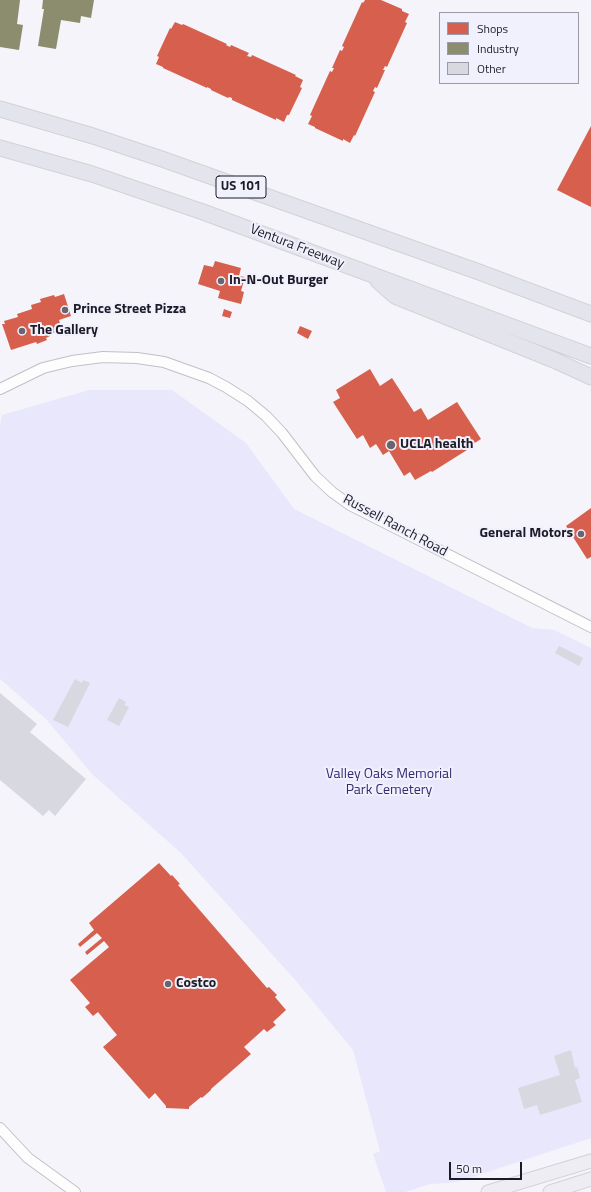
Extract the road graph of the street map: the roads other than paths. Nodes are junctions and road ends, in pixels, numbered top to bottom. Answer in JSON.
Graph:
{"nodes":[{"id":1,"x":0,"y":110,"type":"edge"},
{"id":2,"x":0,"y":148,"type":"edge"},
{"id":3,"x":479,"y":272,"type":"junction"},
{"id":4,"x":372,"y":275,"type":"junction"},
{"id":5,"x":591,"y":303,"type":"edge"},
{"id":6,"x":591,"y":314,"type":"edge"},
{"id":7,"x":591,"y":356,"type":"edge"},
{"id":8,"x":591,"y":377,"type":"edge"},
{"id":9,"x":0,"y":389,"type":"edge"},
{"id":10,"x":591,"y":626,"type":"edge"},
{"id":11,"x":0,"y":1128,"type":"edge"},
{"id":12,"x":591,"y":1160,"type":"edge"},
{"id":13,"x":591,"y":1179,"type":"edge"},
{"id":14,"x":520,"y":1187,"type":"edge"},
{"id":15,"x":75,"y":1192,"type":"edge"},
{"id":16,"x":488,"y":1192,"type":"edge"},
{"id":17,"x":550,"y":1192,"type":"edge"}],
"edges":[{"from":1,"to":3,"type":"highway","number":"US 101"},
{"from":2,"to":4,"type":"highway","name":"Ventura Freeway","number":"US 101"},
{"from":3,"to":5,"type":"highway"},
{"from":3,"to":6,"type":"highway","number":"US 101"},
{"from":4,"to":7,"type":"highway","name":"Ventura Freeway","number":"US 101"},
{"from":4,"to":8,"type":"highway"},
{"from":9,"to":10,"type":"street","name":"Russell Ranch Road"},
{"from":11,"to":15,"type":"street"},
{"from":12,"to":14,"type":"main road"},
{"from":13,"to":17,"type":"main road"},
{"from":14,"to":16,"type":"main road"}]}
